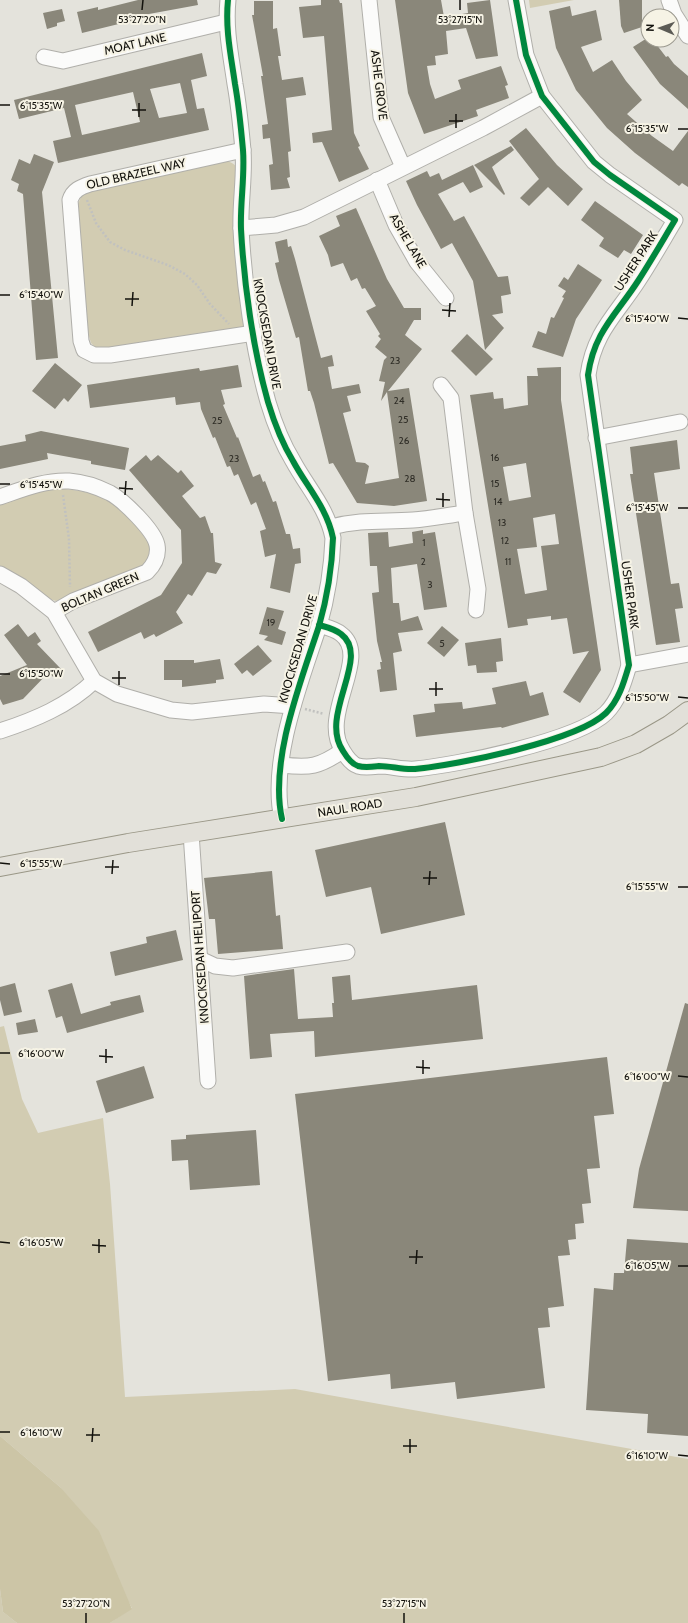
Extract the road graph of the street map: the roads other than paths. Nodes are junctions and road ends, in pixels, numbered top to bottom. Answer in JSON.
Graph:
{"nodes":[{"id":1,"x":228,"y":0,"type":"edge"},
{"id":2,"x":369,"y":0,"type":"edge"},
{"id":3,"x":516,"y":0,"type":"edge"},
{"id":4,"x":669,"y":0,"type":"edge"},
{"id":5,"x":226,"y":22,"type":"junction"},
{"id":6,"x":688,"y":36,"type":"edge"},
{"id":7,"x":44,"y":57,"type":"dead end"},
{"id":8,"x":542,"y":96,"type":"junction"},
{"id":9,"x":243,"y":150,"type":"junction"},
{"id":10,"x":403,"y":167,"type":"junction"},
{"id":11,"x":377,"y":180,"type":"junction"},
{"id":12,"x":241,"y":228,"type":"junction"},
{"id":13,"x":446,"y":298,"type":"dead end"},
{"id":14,"x":248,"y":334,"type":"junction"},
{"id":15,"x":441,"y":385,"type":"dead end"},
{"id":16,"x":680,"y":422,"type":"dead end"},
{"id":17,"x":596,"y":438,"type":"junction"},
{"id":18,"x":0,"y":497,"type":"edge"},
{"id":19,"x":465,"y":513,"type":"junction"},
{"id":20,"x":331,"y":527,"type":"junction"},
{"id":21,"x":0,"y":574,"type":"edge"},
{"id":22,"x":476,"y":610,"type":"dead end"},
{"id":23,"x":54,"y":612,"type":"junction"},
{"id":24,"x":319,"y":625,"type":"junction"},
{"id":25,"x":688,"y":654,"type":"edge"},
{"id":26,"x":630,"y":665,"type":"junction"},
{"id":27,"x":94,"y":681,"type":"junction"},
{"id":28,"x":293,"y":706,"type":"junction"},
{"id":29,"x":688,"y":711,"type":"edge"},
{"id":30,"x":0,"y":731,"type":"edge"},
{"id":31,"x":342,"y":751,"type":"junction"},
{"id":32,"x":282,"y":764,"type":"junction"},
{"id":33,"x":282,"y":819,"type":"junction"},
{"id":34,"x":192,"y":833,"type":"junction"},
{"id":35,"x":0,"y":867,"type":"edge"},
{"id":36,"x":347,"y":952,"type":"dead end"},
{"id":37,"x":200,"y":959,"type":"junction"},
{"id":38,"x":208,"y":1081,"type":"dead end"}],
"edges":[{"from":1,"to":5,"type":"street","name":"KNOCKSEDAN DRIVE"},
{"from":2,"to":10,"type":"street","name":"ASHE GROVE"},
{"from":3,"to":8,"type":"street"},
{"from":4,"to":6,"type":"street"},
{"from":5,"to":7,"type":"street","name":"MOAT LANE"},
{"from":5,"to":9,"type":"street","name":"KNOCKSEDAN DRIVE"},
{"from":8,"to":10,"type":"street"},
{"from":8,"to":17,"type":"street","name":"USHER PARK"},
{"from":9,"to":12,"type":"street","name":"KNOCKSEDAN DRIVE"},
{"from":9,"to":14,"type":"street","name":"OLD BRAZEEL WAY"},
{"from":10,"to":11,"type":"street"},
{"from":11,"to":12,"type":"street"},
{"from":11,"to":13,"type":"street","name":"ASHE LANE"},
{"from":12,"to":14,"type":"street","name":"KNOCKSEDAN DRIVE"},
{"from":14,"to":20,"type":"street","name":"KNOCKSEDAN DRIVE"},
{"from":15,"to":19,"type":"street"},
{"from":16,"to":17,"type":"street"},
{"from":17,"to":26,"type":"street","name":"USHER PARK"},
{"from":18,"to":23,"type":"street","name":"BOLTAN GREEN"},
{"from":19,"to":20,"type":"street"},
{"from":19,"to":22,"type":"street"},
{"from":20,"to":24,"type":"street","name":"KNOCKSEDAN DRIVE"},
{"from":21,"to":23,"type":"street"},
{"from":23,"to":27,"type":"street"},
{"from":24,"to":28,"type":"street","name":"KNOCKSEDAN DRIVE"},
{"from":24,"to":31,"type":"street"},
{"from":25,"to":26,"type":"street"},
{"from":26,"to":31,"type":"street","name":"USHER PARK"},
{"from":27,"to":28,"type":"street"},
{"from":27,"to":30,"type":"street"},
{"from":28,"to":32,"type":"street","name":"KNOCKSEDAN DRIVE"},
{"from":29,"to":33,"type":"main road","name":"NAUL ROAD"},
{"from":31,"to":32,"type":"street"},
{"from":32,"to":33,"type":"street","name":"KNOCKSEDAN DRIVE"},
{"from":33,"to":34,"type":"main road","name":"NAUL ROAD"},
{"from":34,"to":35,"type":"main road","name":"NAUL ROAD"},
{"from":34,"to":37,"type":"street","name":"KNOCKSEDAN HELIPORT"},
{"from":36,"to":37,"type":"street"},
{"from":37,"to":38,"type":"street","name":"KNOCKSEDAN HELIPORT"}]}
